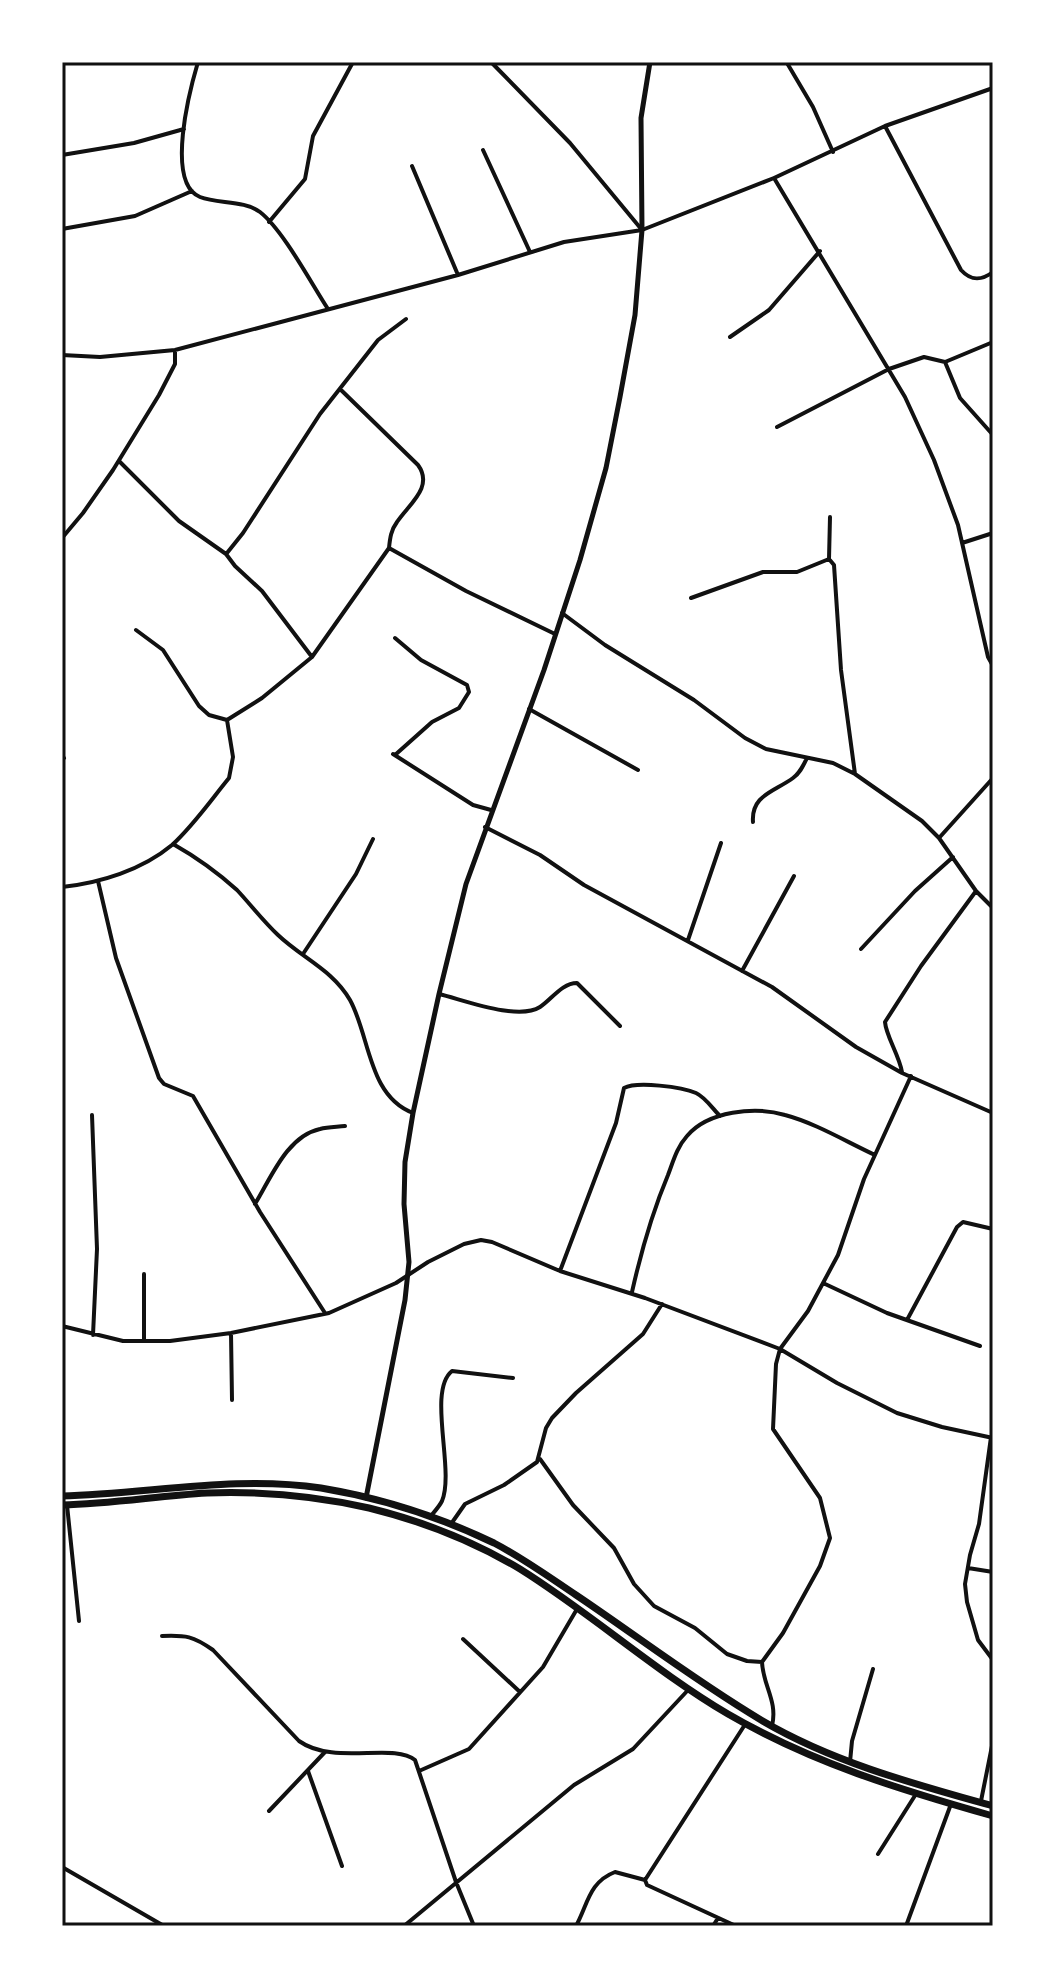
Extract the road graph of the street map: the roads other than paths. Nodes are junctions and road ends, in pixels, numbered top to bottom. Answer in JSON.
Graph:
{"nodes":[{"id":1,"x":198,"y":62,"type":"edge"},
{"id":2,"x":353,"y":62,"type":"edge"},
{"id":3,"x":491,"y":62,"type":"edge"},
{"id":4,"x":650,"y":62,"type":"edge"},
{"id":5,"x":787,"y":63,"type":"edge"},
{"id":6,"x":993,"y":88,"type":"edge"},
{"id":7,"x":885,"y":126,"type":"junction"},
{"id":8,"x":184,"y":129,"type":"junction"},
{"id":9,"x":483,"y":150,"type":"dead end"},
{"id":10,"x":833,"y":152,"type":"junction"},
{"id":11,"x":62,"y":155,"type":"edge"},
{"id":12,"x":412,"y":166,"type":"dead end"},
{"id":13,"x":774,"y":178,"type":"junction"},
{"id":14,"x":192,"y":191,"type":"junction"},
{"id":15,"x":269,"y":222,"type":"junction"},
{"id":16,"x":62,"y":229,"type":"edge"},
{"id":17,"x":642,"y":230,"type":"junction"},
{"id":18,"x":820,"y":251,"type":"junction"},
{"id":19,"x":530,"y":252,"type":"junction"},
{"id":20,"x":993,"y":272,"type":"edge"},
{"id":21,"x":458,"y":275,"type":"junction"},
{"id":22,"x":328,"y":309,"type":"junction"},
{"id":23,"x":406,"y":319,"type":"dead end"},
{"id":24,"x":730,"y":337,"type":"dead end"},
{"id":25,"x":993,"y":342,"type":"edge"},
{"id":26,"x":175,"y":350,"type":"junction"},
{"id":27,"x":62,"y":355,"type":"edge"},
{"id":28,"x":945,"y":362,"type":"junction"},
{"id":29,"x":889,"y":369,"type":"junction"},
{"id":30,"x":340,"y":389,"type":"junction"},
{"id":31,"x":777,"y":427,"type":"dead end"},
{"id":32,"x":993,"y":435,"type":"edge"},
{"id":33,"x":119,"y":461,"type":"junction"},
{"id":34,"x":830,"y":517,"type":"dead end"},
{"id":35,"x":993,"y":533,"type":"edge"},
{"id":36,"x":62,"y":538,"type":"edge"},
{"id":37,"x":962,"y":543,"type":"junction"},
{"id":38,"x":389,"y":548,"type":"junction"},
{"id":39,"x":226,"y":554,"type":"junction"},
{"id":40,"x":829,"y":559,"type":"junction"},
{"id":41,"x":691,"y":598,"type":"dead end"},
{"id":42,"x":562,"y":613,"type":"junction"},
{"id":43,"x":136,"y":630,"type":"dead end"},
{"id":44,"x":555,"y":634,"type":"junction"},
{"id":45,"x":395,"y":638,"type":"dead end"},
{"id":46,"x":312,"y":657,"type":"junction"},
{"id":47,"x":993,"y":666,"type":"edge"},
{"id":48,"x":529,"y":709,"type":"junction"},
{"id":49,"x":227,"y":720,"type":"junction"},
{"id":50,"x":807,"y":758,"type":"junction"},
{"id":51,"x":638,"y":770,"type":"dead end"},
{"id":52,"x":855,"y":774,"type":"junction"},
{"id":53,"x":993,"y":778,"type":"edge"},
{"id":54,"x":491,"y":810,"type":"junction"},
{"id":55,"x":753,"y":822,"type":"dead end"},
{"id":56,"x":485,"y":827,"type":"junction"},
{"id":57,"x":939,"y":838,"type":"junction"},
{"id":58,"x":373,"y":839,"type":"dead end"},
{"id":59,"x":721,"y":843,"type":"dead end"},
{"id":60,"x":173,"y":844,"type":"junction"},
{"id":61,"x":953,"y":857,"type":"junction"},
{"id":62,"x":794,"y":876,"type":"dead end"},
{"id":63,"x":98,"y":881,"type":"junction"},
{"id":64,"x":62,"y":887,"type":"edge"},
{"id":65,"x":976,"y":891,"type":"junction"},
{"id":66,"x":993,"y":908,"type":"edge"},
{"id":67,"x":688,"y":940,"type":"junction"},
{"id":68,"x":861,"y":949,"type":"dead end"},
{"id":69,"x":303,"y":954,"type":"junction"},
{"id":70,"x":742,"y":971,"type":"junction"},
{"id":71,"x":439,"y":994,"type":"junction"},
{"id":72,"x":620,"y":1026,"type":"dead end"},
{"id":73,"x":902,"y":1073,"type":"junction"},
{"id":74,"x":911,"y":1076,"type":"junction"},
{"id":75,"x":413,"y":1113,"type":"junction"},
{"id":76,"x":993,"y":1113,"type":"edge"},
{"id":77,"x":92,"y":1115,"type":"dead end"},
{"id":78,"x":721,"y":1117,"type":"junction"},
{"id":79,"x":345,"y":1126,"type":"dead end"},
{"id":80,"x":875,"y":1155,"type":"junction"},
{"id":81,"x":255,"y":1204,"type":"junction"},
{"id":82,"x":993,"y":1229,"type":"edge"},
{"id":83,"x":560,"y":1271,"type":"junction"},
{"id":84,"x":144,"y":1274,"type":"dead end"},
{"id":85,"x":407,"y":1274,"type":"junction"},
{"id":86,"x":823,"y":1283,"type":"junction"},
{"id":87,"x":631,"y":1293,"type":"junction"},
{"id":88,"x":662,"y":1304,"type":"junction"},
{"id":89,"x":325,"y":1313,"type":"junction"},
{"id":90,"x":907,"y":1320,"type":"junction"},
{"id":91,"x":62,"y":1326,"type":"edge"},
{"id":92,"x":231,"y":1333,"type":"junction"},
{"id":93,"x":93,"y":1335,"type":"junction"},
{"id":94,"x":144,"y":1341,"type":"junction"},
{"id":95,"x":980,"y":1346,"type":"dead end"},
{"id":96,"x":780,"y":1349,"type":"junction"},
{"id":97,"x":513,"y":1378,"type":"dead end"},
{"id":98,"x":232,"y":1400,"type":"dead end"},
{"id":99,"x":992,"y":1437,"type":"edge"},
{"id":100,"x":540,"y":1459,"type":"junction"},
{"id":101,"x":62,"y":1496,"type":"edge"},
{"id":102,"x":366,"y":1498,"type":"junction"},
{"id":103,"x":64,"y":1505,"type":"edge"},
{"id":104,"x":430,"y":1517,"type":"junction"},
{"id":105,"x":451,"y":1524,"type":"junction"},
{"id":106,"x":968,"y":1568,"type":"junction"},
{"id":107,"x":993,"y":1572,"type":"edge"},
{"id":108,"x":577,"y":1609,"type":"junction"},
{"id":109,"x":79,"y":1621,"type":"dead end"},
{"id":110,"x":162,"y":1636,"type":"dead end"},
{"id":111,"x":463,"y":1639,"type":"dead end"},
{"id":112,"x":993,"y":1660,"type":"edge"},
{"id":113,"x":762,"y":1662,"type":"junction"},
{"id":114,"x":873,"y":1669,"type":"dead end"},
{"id":115,"x":689,"y":1689,"type":"junction"},
{"id":116,"x":520,"y":1692,"type":"junction"},
{"id":117,"x":746,"y":1723,"type":"junction"},
{"id":118,"x":772,"y":1726,"type":"junction"},
{"id":119,"x":993,"y":1741,"type":"edge"},
{"id":120,"x":325,"y":1752,"type":"junction"},
{"id":121,"x":850,"y":1762,"type":"junction"},
{"id":122,"x":308,"y":1771,"type":"junction"},
{"id":123,"x":419,"y":1771,"type":"junction"},
{"id":124,"x":916,"y":1794,"type":"junction"},
{"id":125,"x":981,"y":1802,"type":"junction"},
{"id":126,"x":951,"y":1804,"type":"junction"},
{"id":127,"x":993,"y":1806,"type":"edge"},
{"id":128,"x":269,"y":1811,"type":"dead end"},
{"id":129,"x":993,"y":1816,"type":"edge"},
{"id":130,"x":878,"y":1854,"type":"dead end"},
{"id":131,"x":993,"y":1864,"type":"edge"},
{"id":132,"x":342,"y":1866,"type":"dead end"},
{"id":133,"x":62,"y":1867,"type":"edge"},
{"id":134,"x":645,"y":1880,"type":"junction"},
{"id":135,"x":456,"y":1882,"type":"junction"},
{"id":136,"x":993,"y":1885,"type":"edge"},
{"id":137,"x":718,"y":1918,"type":"junction"},
{"id":138,"x":164,"y":1926,"type":"edge"},
{"id":139,"x":404,"y":1926,"type":"edge"},
{"id":140,"x":474,"y":1926,"type":"edge"},
{"id":141,"x":576,"y":1926,"type":"edge"},
{"id":142,"x":713,"y":1926,"type":"edge"},
{"id":143,"x":736,"y":1926,"type":"edge"},
{"id":144,"x":906,"y":1926,"type":"edge"}],
"edges":[{"from":1,"to":8,"type":"street"},
{"from":2,"to":15,"type":"street"},
{"from":3,"to":17,"type":"street"},
{"from":4,"to":17,"type":"street"},
{"from":5,"to":10,"type":"street"},
{"from":6,"to":7,"type":"street"},
{"from":7,"to":10,"type":"street"},
{"from":7,"to":20,"type":"street"},
{"from":8,"to":11,"type":"street"},
{"from":8,"to":14,"type":"street"},
{"from":9,"to":19,"type":"street"},
{"from":10,"to":13,"type":"street"},
{"from":12,"to":21,"type":"street"},
{"from":13,"to":17,"type":"street"},
{"from":13,"to":18,"type":"street"},
{"from":14,"to":15,"type":"street"},
{"from":14,"to":16,"type":"street"},
{"from":15,"to":22,"type":"street"},
{"from":17,"to":19,"type":"street"},
{"from":17,"to":42,"type":"street"},
{"from":18,"to":24,"type":"street"},
{"from":18,"to":29,"type":"street"},
{"from":19,"to":21,"type":"street"},
{"from":21,"to":22,"type":"street"},
{"from":22,"to":26,"type":"street"},
{"from":23,"to":30,"type":"street"},
{"from":25,"to":28,"type":"street"},
{"from":26,"to":27,"type":"street"},
{"from":26,"to":33,"type":"street"},
{"from":28,"to":29,"type":"street"},
{"from":28,"to":32,"type":"street"},
{"from":29,"to":31,"type":"street"},
{"from":29,"to":37,"type":"street"},
{"from":30,"to":38,"type":"street"},
{"from":30,"to":39,"type":"street"},
{"from":33,"to":36,"type":"street"},
{"from":33,"to":39,"type":"street"},
{"from":34,"to":40,"type":"street"},
{"from":35,"to":37,"type":"street"},
{"from":37,"to":47,"type":"street"},
{"from":38,"to":44,"type":"street"},
{"from":38,"to":46,"type":"street"},
{"from":39,"to":46,"type":"street"},
{"from":40,"to":41,"type":"street"},
{"from":40,"to":52,"type":"street"},
{"from":42,"to":44,"type":"street"},
{"from":42,"to":50,"type":"street"},
{"from":43,"to":49,"type":"street"},
{"from":44,"to":48,"type":"street"},
{"from":45,"to":54,"type":"street"},
{"from":46,"to":49,"type":"street"},
{"from":48,"to":51,"type":"street"},
{"from":48,"to":54,"type":"street"},
{"from":49,"to":60,"type":"street"},
{"from":50,"to":52,"type":"street"},
{"from":50,"to":55,"type":"street"},
{"from":52,"to":57,"type":"street"},
{"from":53,"to":57,"type":"street"},
{"from":54,"to":56,"type":"street"},
{"from":56,"to":67,"type":"street"},
{"from":56,"to":71,"type":"street"},
{"from":57,"to":61,"type":"street"},
{"from":58,"to":69,"type":"street"},
{"from":59,"to":67,"type":"street"},
{"from":60,"to":63,"type":"street"},
{"from":60,"to":69,"type":"street"},
{"from":61,"to":65,"type":"street"},
{"from":61,"to":68,"type":"street"},
{"from":62,"to":70,"type":"street"},
{"from":63,"to":64,"type":"street"},
{"from":63,"to":81,"type":"street"},
{"from":65,"to":66,"type":"street"},
{"from":65,"to":73,"type":"street"},
{"from":67,"to":70,"type":"street"},
{"from":69,"to":75,"type":"street"},
{"from":70,"to":73,"type":"street"},
{"from":71,"to":72,"type":"street"},
{"from":71,"to":75,"type":"street"},
{"from":73,"to":74,"type":"street"},
{"from":74,"to":76,"type":"street"},
{"from":74,"to":80,"type":"street"},
{"from":75,"to":85,"type":"street"},
{"from":77,"to":93,"type":"street"},
{"from":78,"to":80,"type":"street"},
{"from":78,"to":83,"type":"street"},
{"from":78,"to":87,"type":"street"},
{"from":79,"to":81,"type":"street"},
{"from":80,"to":86,"type":"street"},
{"from":81,"to":89,"type":"street"},
{"from":82,"to":90,"type":"street"},
{"from":83,"to":85,"type":"street"},
{"from":83,"to":87,"type":"street"},
{"from":84,"to":94,"type":"street"},
{"from":85,"to":89,"type":"street"},
{"from":85,"to":102,"type":"street"},
{"from":86,"to":90,"type":"street"},
{"from":86,"to":96,"type":"street"},
{"from":87,"to":88,"type":"street"},
{"from":88,"to":96,"type":"street"},
{"from":88,"to":100,"type":"street"},
{"from":89,"to":92,"type":"street"},
{"from":90,"to":95,"type":"street"},
{"from":91,"to":93,"type":"street"},
{"from":92,"to":94,"type":"street"},
{"from":92,"to":98,"type":"street"},
{"from":93,"to":94,"type":"street"},
{"from":96,"to":99,"type":"street"},
{"from":96,"to":113,"type":"street"},
{"from":97,"to":104,"type":"street"},
{"from":99,"to":106,"type":"street"},
{"from":100,"to":105,"type":"street"},
{"from":100,"to":113,"type":"street"},
{"from":101,"to":102,"type":"main road"},
{"from":102,"to":104,"type":"main road"},
{"from":103,"to":108,"type":"main road"},
{"from":103,"to":109,"type":"street"},
{"from":104,"to":105,"type":"main road"},
{"from":105,"to":118,"type":"main road"},
{"from":106,"to":107,"type":"street"},
{"from":106,"to":112,"type":"street"},
{"from":108,"to":115,"type":"main road"},
{"from":108,"to":116,"type":"street"},
{"from":110,"to":120,"type":"street"},
{"from":111,"to":116,"type":"street"},
{"from":113,"to":118,"type":"street"},
{"from":114,"to":121,"type":"street"},
{"from":115,"to":117,"type":"main road"},
{"from":115,"to":135,"type":"street"},
{"from":116,"to":123,"type":"street"},
{"from":117,"to":124,"type":"main road"},
{"from":117,"to":134,"type":"street"},
{"from":118,"to":121,"type":"main road"},
{"from":119,"to":125,"type":"street"},
{"from":120,"to":122,"type":"street"},
{"from":120,"to":123,"type":"street"},
{"from":121,"to":125,"type":"main road"},
{"from":122,"to":128,"type":"street"},
{"from":122,"to":132,"type":"street"},
{"from":123,"to":135,"type":"street"},
{"from":124,"to":126,"type":"main road"},
{"from":124,"to":130,"type":"street"},
{"from":125,"to":127,"type":"main road"},
{"from":126,"to":129,"type":"main road"},
{"from":126,"to":144,"type":"street"},
{"from":131,"to":136,"type":"street"},
{"from":133,"to":138,"type":"street"},
{"from":134,"to":137,"type":"street"},
{"from":134,"to":141,"type":"street"},
{"from":135,"to":139,"type":"street"},
{"from":135,"to":140,"type":"street"},
{"from":137,"to":142,"type":"street"},
{"from":137,"to":143,"type":"street"}]}
